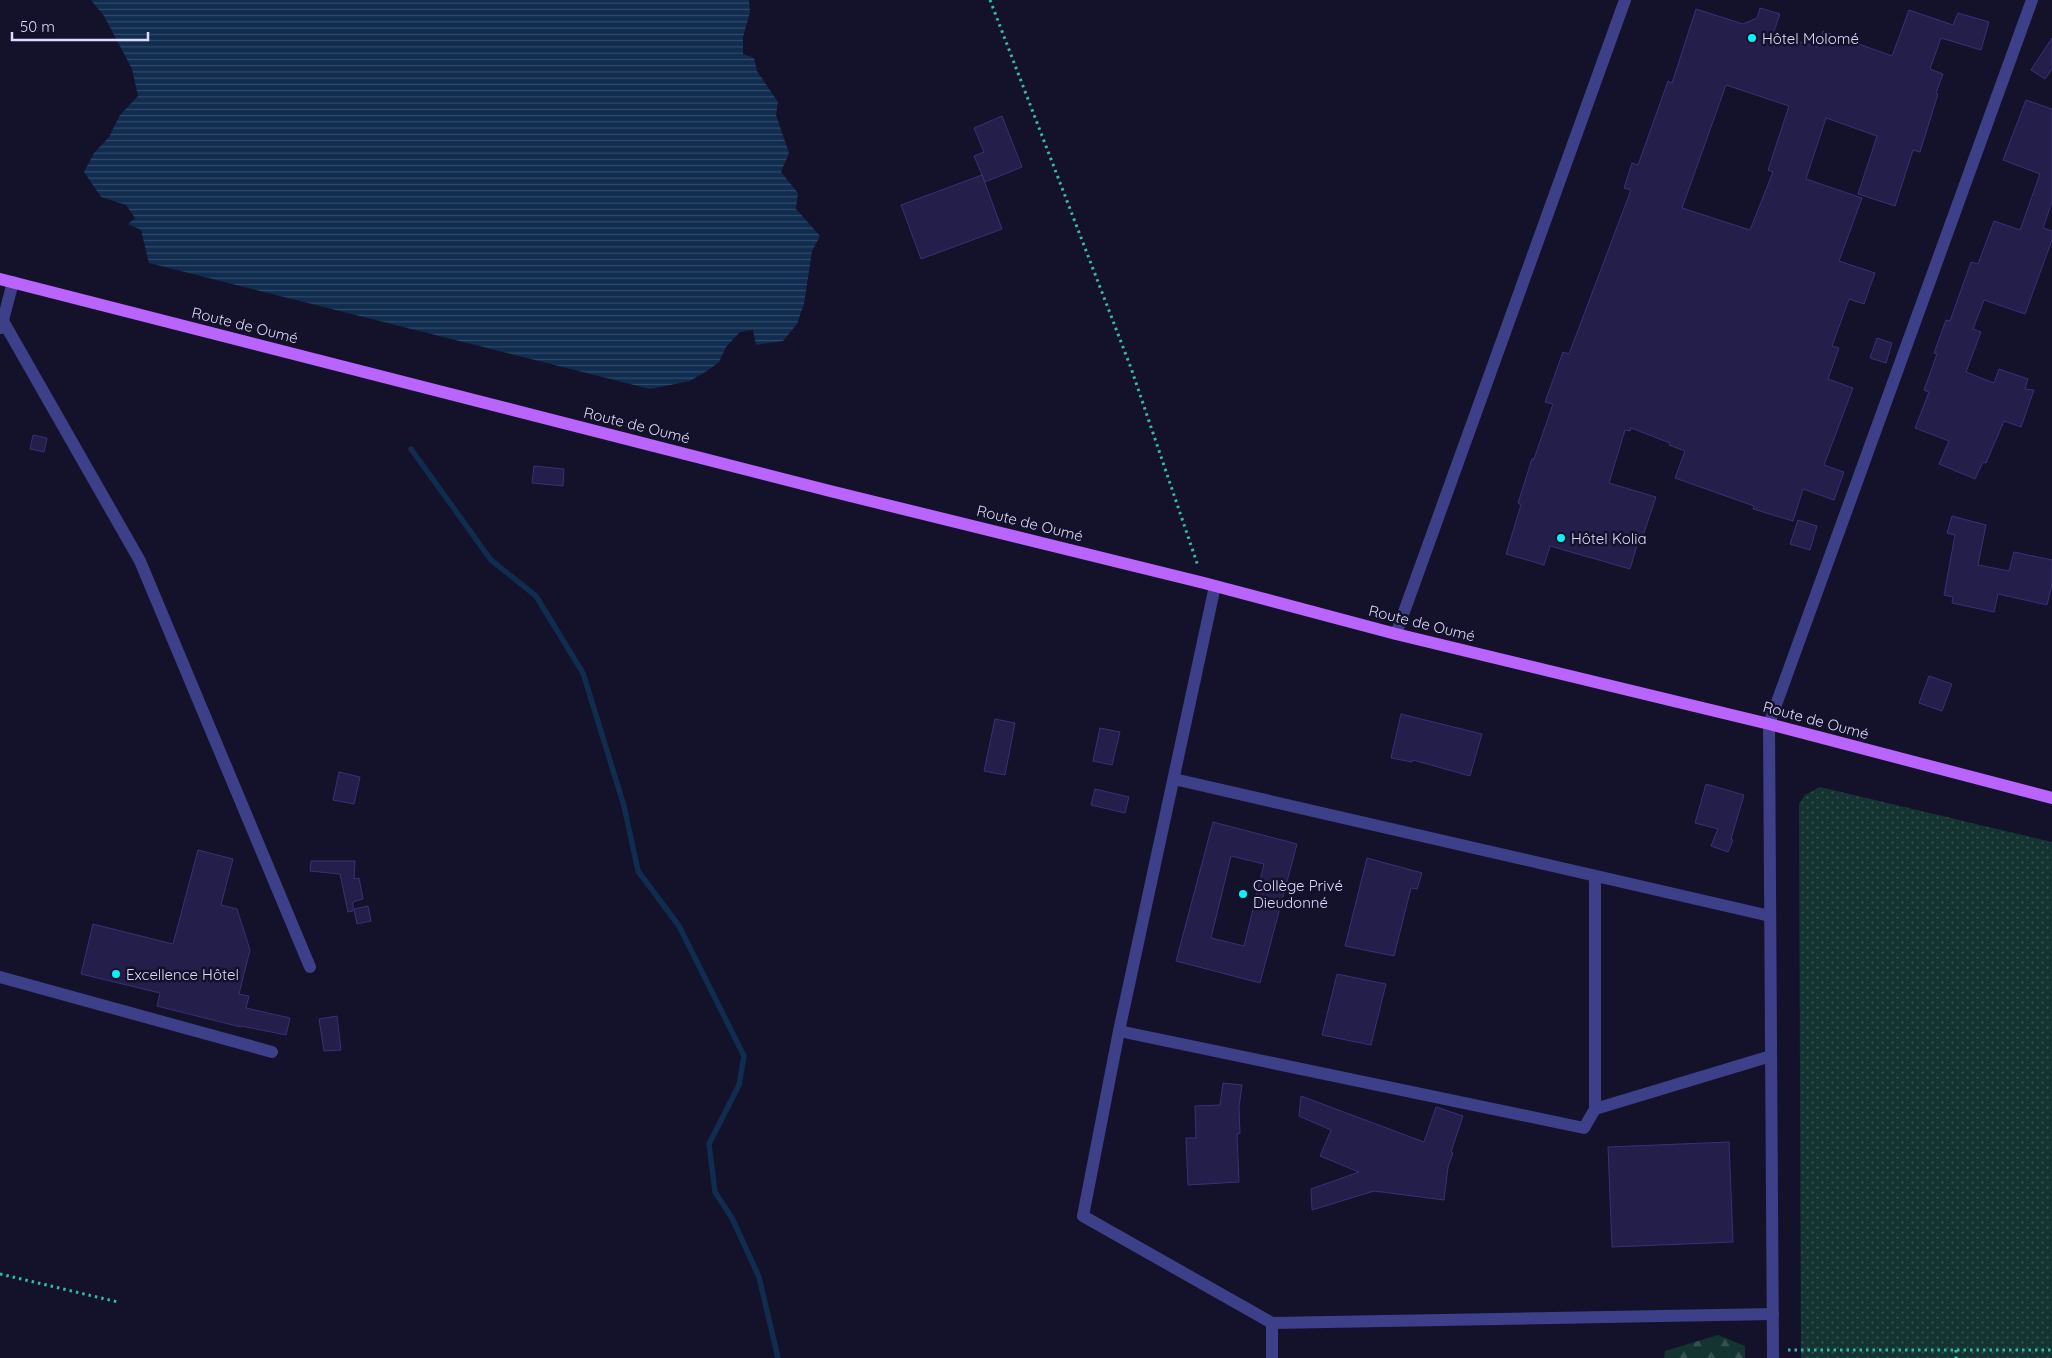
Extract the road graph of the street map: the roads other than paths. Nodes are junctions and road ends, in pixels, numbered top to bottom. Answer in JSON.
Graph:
{"nodes":[{"id":1,"x":1625,"y":0,"type":"edge"},
{"id":2,"x":2032,"y":0,"type":"edge"},
{"id":3,"x":6,"y":281,"type":"edge"},
{"id":4,"x":1,"y":326,"type":"edge"},
{"id":5,"x":1210,"y":585,"type":"junction"},
{"id":6,"x":1396,"y":634,"type":"junction"},
{"id":7,"x":1769,"y":724,"type":"junction"},
{"id":8,"x":1174,"y":779,"type":"junction"},
{"id":9,"x":2052,"y":798,"type":"edge"},
{"id":10,"x":1595,"y":876,"type":"junction"},
{"id":11,"x":1770,"y":916,"type":"junction"},
{"id":12,"x":310,"y":967,"type":"dead end"},
{"id":13,"x":0,"y":977,"type":"edge"},
{"id":14,"x":1119,"y":1031,"type":"junction"},
{"id":15,"x":272,"y":1052,"type":"dead end"},
{"id":16,"x":1771,"y":1056,"type":"junction"},
{"id":17,"x":1594,"y":1109,"type":"junction"},
{"id":18,"x":1773,"y":1314,"type":"junction"},
{"id":19,"x":1272,"y":1323,"type":"junction"},
{"id":20,"x":1773,"y":1354,"type":"edge"},
{"id":21,"x":1272,"y":1358,"type":"edge"}],
"edges":[{"from":1,"to":6,"type":"street"},
{"from":2,"to":7,"type":"street"},
{"from":3,"to":4,"type":"street"},
{"from":3,"to":5,"type":"main road","name":"Route de Oumé"},
{"from":4,"to":12,"type":"street"},
{"from":5,"to":6,"type":"main road","name":"Route de Oumé"},
{"from":5,"to":8,"type":"street"},
{"from":6,"to":7,"type":"main road","name":"Route de Oumé"},
{"from":7,"to":9,"type":"main road","name":"Route de Oumé"},
{"from":7,"to":11,"type":"street"},
{"from":8,"to":10,"type":"street"},
{"from":8,"to":14,"type":"street"},
{"from":10,"to":11,"type":"street"},
{"from":10,"to":17,"type":"street"},
{"from":11,"to":16,"type":"street"},
{"from":13,"to":15,"type":"street"},
{"from":14,"to":17,"type":"street"},
{"from":14,"to":19,"type":"street"},
{"from":16,"to":17,"type":"street"},
{"from":16,"to":18,"type":"street"},
{"from":18,"to":19,"type":"street"},
{"from":18,"to":20,"type":"street"},
{"from":19,"to":21,"type":"street"}]}
